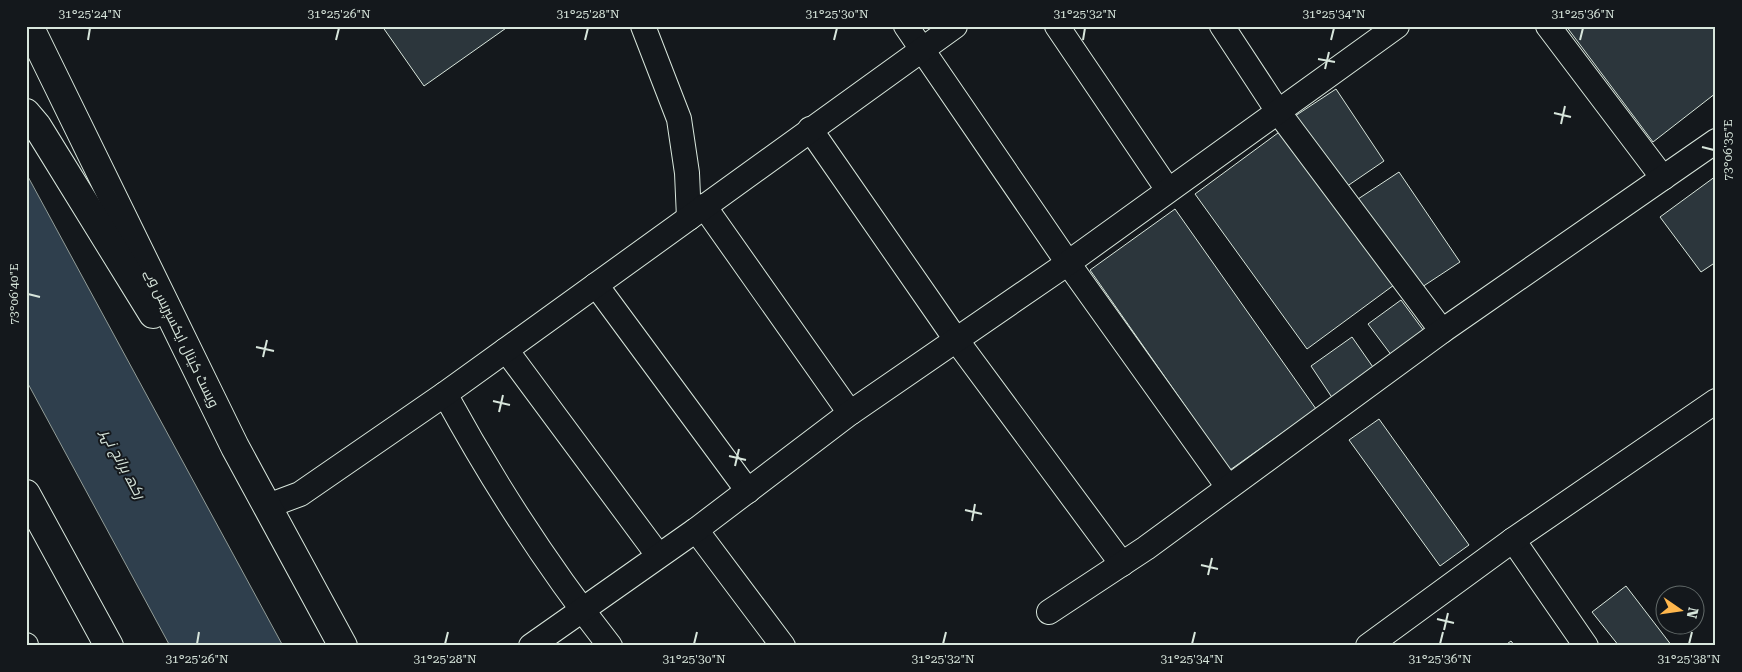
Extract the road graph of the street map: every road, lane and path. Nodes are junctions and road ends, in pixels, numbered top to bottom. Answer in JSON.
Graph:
{"nodes":[{"id":1,"x":29,"y":26,"type":"edge"},
{"id":2,"x":643,"y":26,"type":"edge"},
{"id":3,"x":906,"y":26,"type":"edge"},
{"id":4,"x":954,"y":26,"type":"edge"},
{"id":5,"x":1057,"y":26,"type":"edge"},
{"id":6,"x":1222,"y":26,"type":"edge"},
{"id":7,"x":1548,"y":26,"type":"edge"},
{"id":8,"x":1390,"y":28,"type":"edge"},
{"id":9,"x":923,"y":49,"type":"junction"},
{"id":10,"x":26,"y":113,"type":"edge"},
{"id":11,"x":1279,"y":113,"type":"junction"},
{"id":12,"x":810,"y":129,"type":"junction"},
{"id":13,"x":1716,"y":141,"type":"edge"},
{"id":14,"x":1663,"y":178,"type":"junction"},
{"id":15,"x":1168,"y":190,"type":"junction"},
{"id":16,"x":696,"y":212,"type":"junction"},
{"id":17,"x":1068,"y":263,"type":"junction"},
{"id":18,"x":596,"y":285,"type":"junction"},
{"id":19,"x":1442,"y":331,"type":"junction"},
{"id":20,"x":957,"y":341,"type":"junction"},
{"id":21,"x":506,"y":350,"type":"junction"},
{"id":22,"x":445,"y":394,"type":"junction"},
{"id":23,"x":1716,"y":401,"type":"edge"},
{"id":24,"x":850,"y":413,"type":"junction"},
{"id":25,"x":235,"y":447,"type":"junction"},
{"id":26,"x":26,"y":478,"type":"edge"},
{"id":27,"x":1228,"y":487,"type":"junction"},
{"id":28,"x":748,"y":490,"type":"junction"},
{"id":29,"x":26,"y":494,"type":"edge"},
{"id":30,"x":268,"y":506,"type":"junction"},
{"id":31,"x":696,"y":530,"type":"junction"},
{"id":32,"x":1513,"y":540,"type":"junction"},
{"id":33,"x":658,"y":555,"type":"junction"},
{"id":34,"x":61,"y":558,"type":"junction"},
{"id":35,"x":1122,"y":564,"type":"junction"},
{"id":36,"x":581,"y":609,"type":"junction"},
{"id":37,"x":1049,"y":612,"type":"dead end"},
{"id":38,"x":110,"y":646,"type":"edge"},
{"id":39,"x":343,"y":646,"type":"edge"},
{"id":40,"x":531,"y":646,"type":"edge"},
{"id":41,"x":610,"y":646,"type":"edge"},
{"id":42,"x":783,"y":646,"type":"edge"},
{"id":43,"x":1368,"y":646,"type":"edge"},
{"id":44,"x":1586,"y":646,"type":"edge"}],
"edges":[{"from":1,"to":25,"type":"main road","name":"ویسٹ کینال ایکسپریس وے"},
{"from":2,"to":16,"type":"street"},
{"from":3,"to":9,"type":"street"},
{"from":4,"to":9,"type":"street"},
{"from":5,"to":15,"type":"street"},
{"from":6,"to":11,"type":"street"},
{"from":7,"to":14,"type":"street"},
{"from":8,"to":11,"type":"street"},
{"from":9,"to":12,"type":"street"},
{"from":9,"to":17,"type":"street"},
{"from":10,"to":25,"type":"main road"},
{"from":11,"to":15,"type":"street"},
{"from":11,"to":19,"type":"street"},
{"from":12,"to":16,"type":"street"},
{"from":12,"to":20,"type":"street"},
{"from":13,"to":14,"type":"street"},
{"from":14,"to":19,"type":"street"},
{"from":15,"to":17,"type":"street"},
{"from":16,"to":18,"type":"street"},
{"from":16,"to":24,"type":"street"},
{"from":17,"to":20,"type":"street"},
{"from":17,"to":27,"type":"street"},
{"from":18,"to":21,"type":"street"},
{"from":18,"to":28,"type":"street"},
{"from":19,"to":27,"type":"street"},
{"from":20,"to":24,"type":"street"},
{"from":20,"to":35,"type":"street"},
{"from":21,"to":22,"type":"street"},
{"from":21,"to":33,"type":"street"},
{"from":22,"to":30,"type":"street"},
{"from":22,"to":36,"type":"street"},
{"from":23,"to":32,"type":"street"},
{"from":24,"to":28,"type":"street"},
{"from":25,"to":30,"type":"main road","name":"ویسٹ کینال ایکسپریس وے"},
{"from":26,"to":34,"type":"main road"},
{"from":27,"to":35,"type":"street"},
{"from":28,"to":31,"type":"street"},
{"from":29,"to":34,"type":"main road"},
{"from":30,"to":39,"type":"main road","name":"ویسٹ کینال ایکسپریس وے"},
{"from":31,"to":33,"type":"street"},
{"from":31,"to":42,"type":"street"},
{"from":32,"to":43,"type":"street"},
{"from":32,"to":44,"type":"street"},
{"from":33,"to":36,"type":"street"},
{"from":34,"to":38,"type":"main road"},
{"from":35,"to":37,"type":"street"},
{"from":36,"to":40,"type":"street"},
{"from":36,"to":41,"type":"street"}]}
